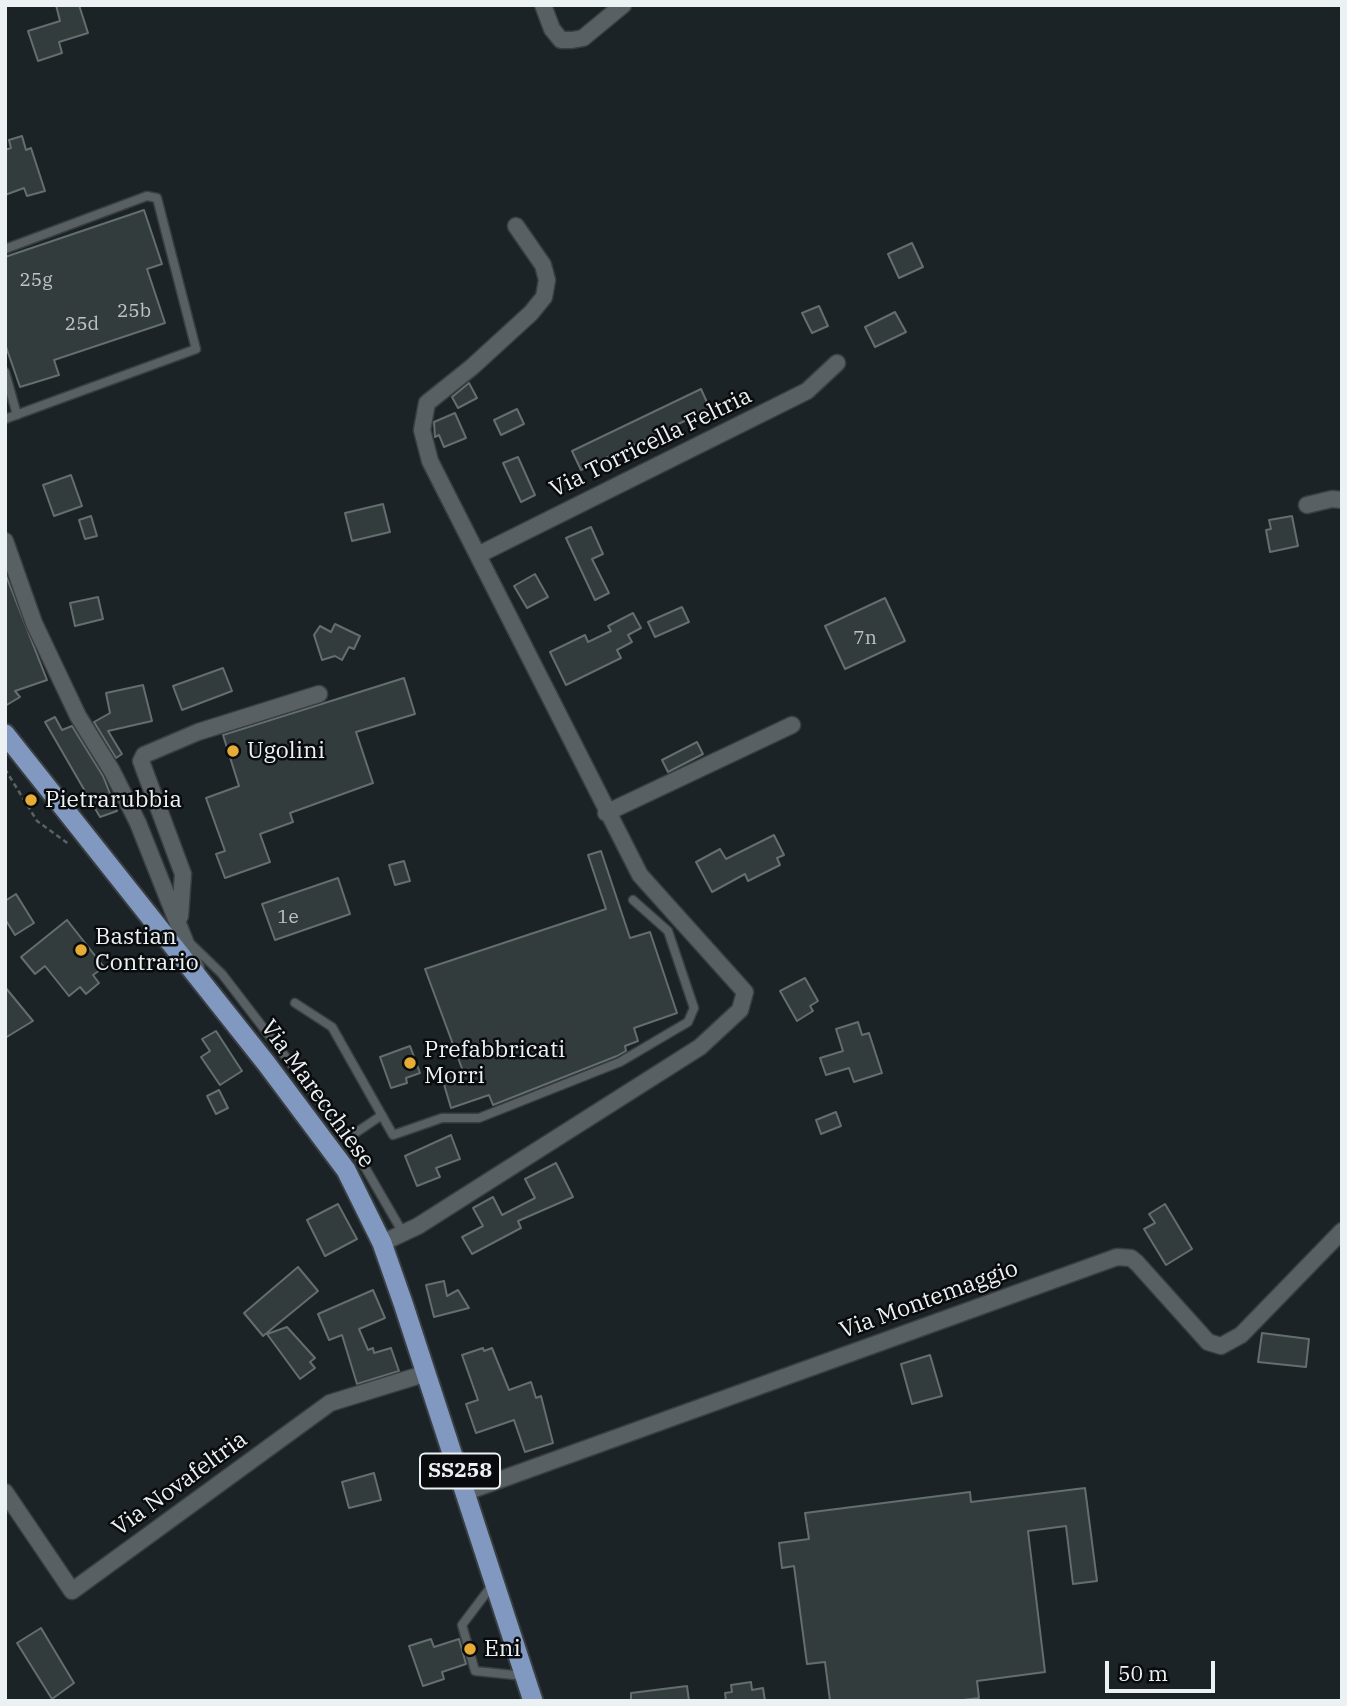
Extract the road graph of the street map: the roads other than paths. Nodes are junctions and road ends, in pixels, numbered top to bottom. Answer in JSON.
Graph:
{"nodes":[{"id":1,"x":543,"y":5,"type":"edge"},
{"id":2,"x":622,"y":5,"type":"edge"},
{"id":3,"x":516,"y":226,"type":"dead end"},
{"id":4,"x":5,"y":249,"type":"edge"},
{"id":5,"x":837,"y":363,"type":"dead end"},
{"id":6,"x":5,"y":372,"type":"edge"},
{"id":7,"x":17,"y":415,"type":"junction"},
{"id":8,"x":5,"y":419,"type":"edge"},
{"id":9,"x":1342,"y":500,"type":"edge"},
{"id":10,"x":1307,"y":505,"type":"dead end"},
{"id":11,"x":5,"y":541,"type":"edge"},
{"id":12,"x":478,"y":555,"type":"junction"},
{"id":13,"x":319,"y":694,"type":"dead end"},
{"id":14,"x":792,"y":724,"type":"dead end"},
{"id":15,"x":5,"y":734,"type":"edge"},
{"id":16,"x":606,"y":813,"type":"junction"},
{"id":17,"x":633,"y":900,"type":"dead end"},
{"id":18,"x":180,"y":923,"type":"junction"},
{"id":19,"x":186,"y":939,"type":"junction"},
{"id":20,"x":200,"y":978,"type":"junction"},
{"id":21,"x":295,"y":1003,"type":"dead end"},
{"id":22,"x":382,"y":1115,"type":"junction"},
{"id":23,"x":348,"y":1138,"type":"junction"},
{"id":24,"x":1342,"y":1231,"type":"edge"},
{"id":25,"x":403,"y":1233,"type":"junction"},
{"id":26,"x":382,"y":1243,"type":"junction"},
{"id":27,"x":427,"y":1373,"type":"junction"},
{"id":28,"x":5,"y":1492,"type":"edge"},
{"id":29,"x":466,"y":1492,"type":"junction"},
{"id":30,"x":494,"y":1582,"type":"junction"},
{"id":31,"x":524,"y":1676,"type":"junction"},
{"id":32,"x":533,"y":1701,"type":"edge"}],
"edges":[{"from":1,"to":2,"type":"street"},
{"from":3,"to":12,"type":"street"},
{"from":4,"to":7,"type":"lane"},
{"from":5,"to":12,"type":"street","name":"Via Torricella Feltria"},
{"from":6,"to":7,"type":"lane"},
{"from":7,"to":8,"type":"lane"},
{"from":9,"to":10,"type":"street"},
{"from":11,"to":18,"type":"street"},
{"from":12,"to":16,"type":"street"},
{"from":13,"to":18,"type":"street"},
{"from":14,"to":16,"type":"street"},
{"from":15,"to":20,"type":"main road","name":"Via Marecchiese","number":"SS258"},
{"from":16,"to":25,"type":"street"},
{"from":17,"to":22,"type":"lane"},
{"from":18,"to":19,"type":"street"},
{"from":19,"to":20,"type":"street"},
{"from":19,"to":23,"type":"lane"},
{"from":20,"to":26,"type":"main road","name":"Via Marecchiese","number":"SS258"},
{"from":21,"to":22,"type":"lane"},
{"from":22,"to":23,"type":"lane"},
{"from":23,"to":25,"type":"lane"},
{"from":24,"to":29,"type":"street","name":"Via Montemaggio"},
{"from":25,"to":26,"type":"street"},
{"from":26,"to":27,"type":"main road","name":"Via Marecchiese","number":"SS258"},
{"from":27,"to":28,"type":"street","name":"Via Novafeltria"},
{"from":27,"to":29,"type":"main road","name":"Via Marecchiese","number":"SS258"},
{"from":29,"to":30,"type":"main road","name":"Via Marecchiese","number":"SS258"},
{"from":30,"to":31,"type":"main road","name":"Via Marecchiese","number":"SS258"},
{"from":30,"to":31,"type":"lane"},
{"from":31,"to":32,"type":"main road","name":"Via Marecchiese","number":"SS258"}]}
